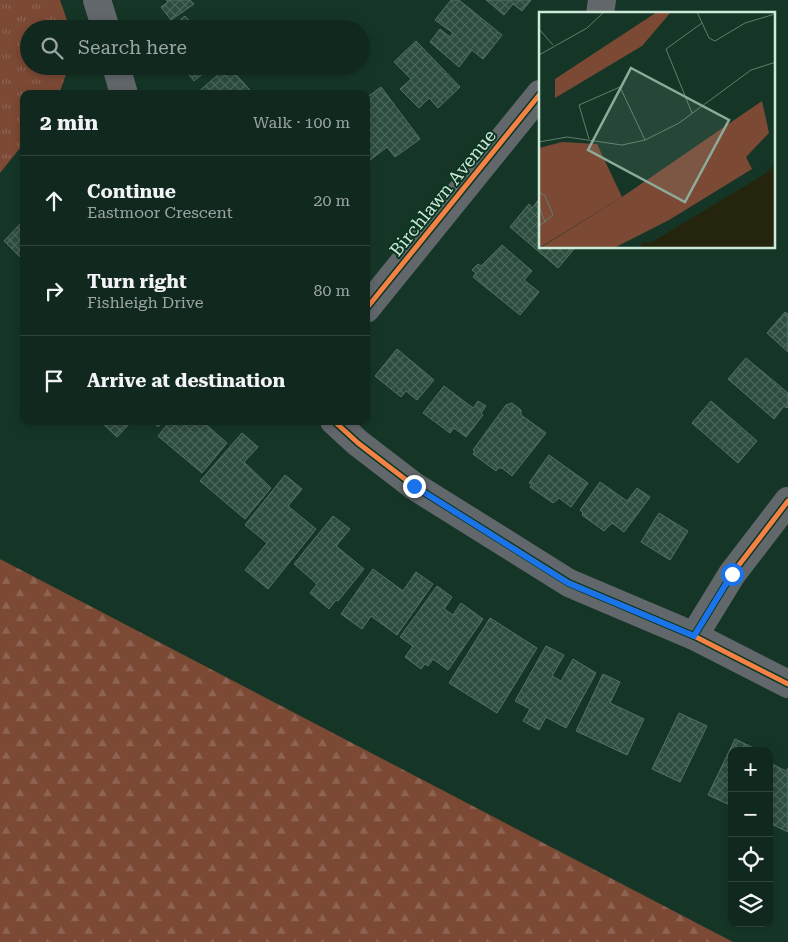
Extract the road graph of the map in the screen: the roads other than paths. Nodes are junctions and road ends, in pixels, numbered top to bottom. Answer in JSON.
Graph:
{"nodes":[{"id":1,"x":97,"y":0,"type":"edge"},
{"id":2,"x":103,"y":20,"type":"edge"},
{"id":3,"x":119,"y":75,"type":"edge"},
{"id":4,"x":123,"y":90,"type":"edge"},
{"id":5,"x":539,"y":95,"type":"edge"},
{"id":6,"x":370,"y":304,"type":"edge"},
{"id":7,"x":339,"y":425,"type":"edge"},
{"id":8,"x":788,"y":501,"type":"edge"},
{"id":9,"x":694,"y":636,"type":"junction"},
{"id":10,"x":788,"y":684,"type":"edge"}],
"edges":[{"from":1,"to":2,"type":"street"},
{"from":3,"to":4,"type":"street"},
{"from":5,"to":6,"type":"street","name":"Birchlawn Avenue"},
{"from":7,"to":9,"type":"street"},
{"from":8,"to":9,"type":"street"},
{"from":9,"to":10,"type":"street"}]}
